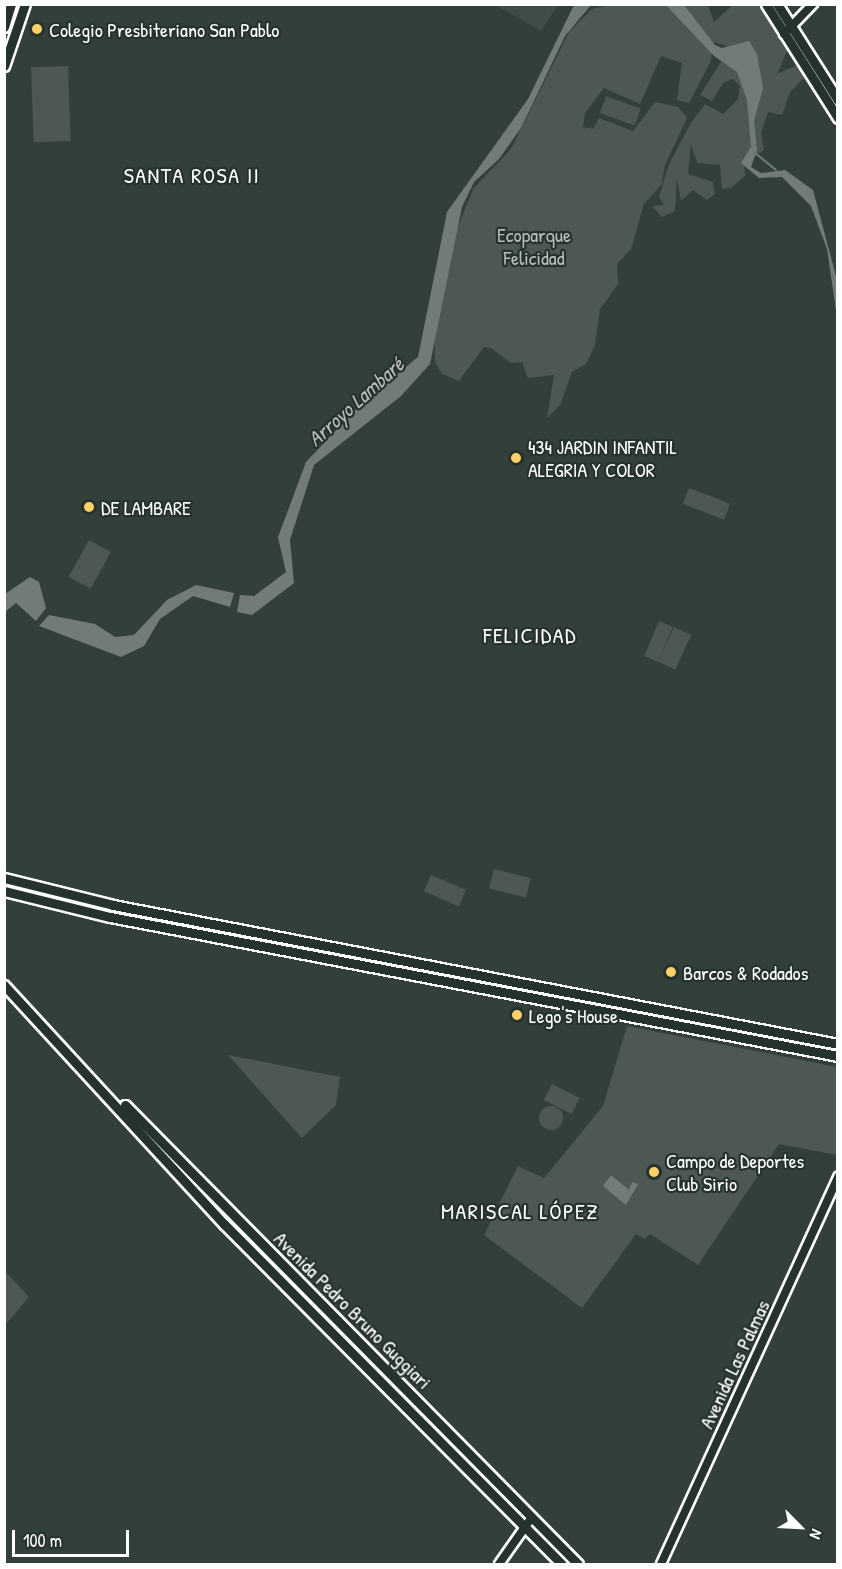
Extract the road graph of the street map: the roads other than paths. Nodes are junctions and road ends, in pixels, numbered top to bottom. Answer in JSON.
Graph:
{"nodes":[{"id":1,"x":12,"y":4,"type":"edge"},
{"id":2,"x":25,"y":4,"type":"edge"},
{"id":3,"x":766,"y":4,"type":"edge"},
{"id":4,"x":777,"y":4,"type":"edge"},
{"id":5,"x":813,"y":4,"type":"edge"},
{"id":6,"x":4,"y":27,"type":"edge"},
{"id":7,"x":788,"y":31,"type":"junction"},
{"id":8,"x":4,"y":66,"type":"edge"},
{"id":9,"x":833,"y":98,"type":"edge"},
{"id":10,"x":837,"y":118,"type":"edge"},
{"id":11,"x":4,"y":878,"type":"edge"},
{"id":12,"x":4,"y":891,"type":"edge"},
{"id":13,"x":4,"y":985,"type":"edge"},
{"id":14,"x":837,"y":1044,"type":"edge"},
{"id":15,"x":837,"y":1056,"type":"edge"},
{"id":16,"x":101,"y":1084,"type":"junction"},
{"id":17,"x":837,"y":1177,"type":"edge"},
{"id":18,"x":532,"y":1517,"type":"junction"},
{"id":19,"x":526,"y":1527,"type":"junction"},
{"id":20,"x":500,"y":1564,"type":"edge"},
{"id":21,"x":562,"y":1564,"type":"edge"},
{"id":22,"x":578,"y":1564,"type":"edge"},
{"id":23,"x":661,"y":1564,"type":"edge"}],
"edges":[{"from":1,"to":6,"type":"main road"},
{"from":2,"to":8,"type":"main road"},
{"from":3,"to":7,"type":"main road"},
{"from":4,"to":7,"type":"main road"},
{"from":5,"to":7,"type":"street"},
{"from":7,"to":9,"type":"main road"},
{"from":9,"to":10,"type":"main road"},
{"from":11,"to":14,"type":"main road"},
{"from":12,"to":15,"type":"main road"},
{"from":13,"to":16,"type":"main road","name":"Avenida Pedro Bruno Guggiari"},
{"from":16,"to":18,"type":"main road","name":"Avenida Pedro Bruno Guggiari"},
{"from":16,"to":19,"type":"main road","name":"Avenida Pedro Bruno Guggiari"},
{"from":17,"to":23,"type":"street","name":"Avenida Las Palmas"},
{"from":18,"to":19,"type":"main road"},
{"from":18,"to":22,"type":"main road","name":"Avenida Pedro Bruno Guggiari"},
{"from":19,"to":20,"type":"main road"},
{"from":19,"to":21,"type":"main road","name":"Avenida Pedro Bruno Guggiari"}]}
